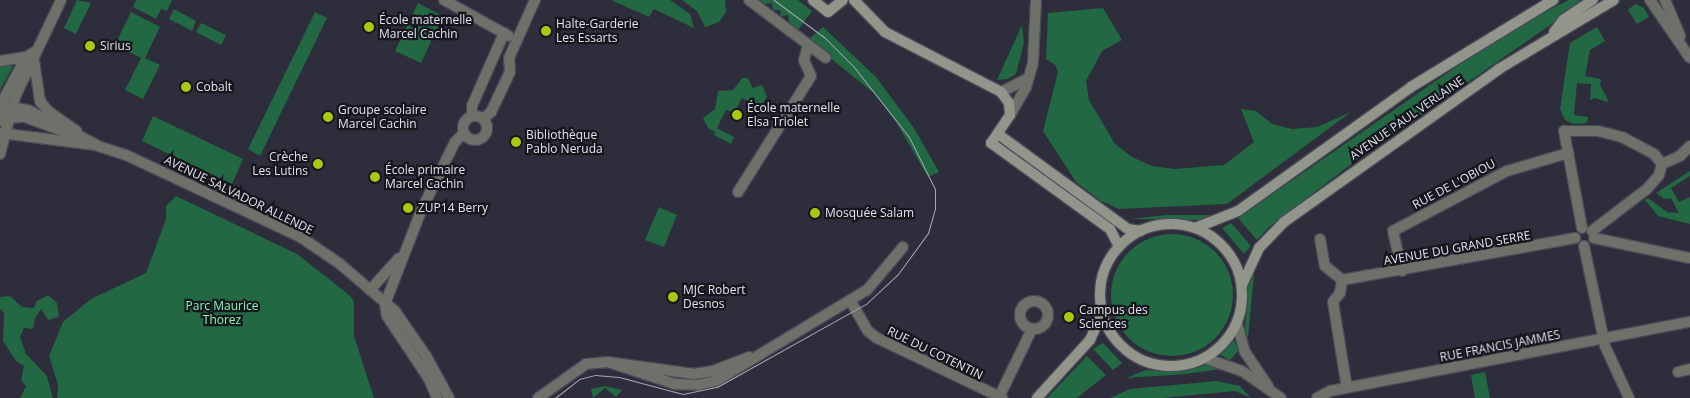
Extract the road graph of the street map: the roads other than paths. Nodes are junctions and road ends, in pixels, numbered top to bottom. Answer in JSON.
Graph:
{"nodes":[{"id":1,"x":61,"y":0,"type":"edge"},
{"id":2,"x":444,"y":0,"type":"edge"},
{"id":3,"x":535,"y":0,"type":"edge"},
{"id":4,"x":748,"y":0,"type":"edge"},
{"id":5,"x":813,"y":0,"type":"edge"},
{"id":6,"x":843,"y":0,"type":"edge"},
{"id":7,"x":854,"y":0,"type":"edge"},
{"id":8,"x":1036,"y":0,"type":"edge"},
{"id":9,"x":1553,"y":0,"type":"edge"},
{"id":10,"x":1593,"y":0,"type":"edge"},
{"id":11,"x":1614,"y":0,"type":"edge"},
{"id":12,"x":1650,"y":0,"type":"edge"},
{"id":13,"x":1660,"y":0,"type":"edge"},
{"id":14,"x":1665,"y":0,"type":"edge"},
{"id":15,"x":1669,"y":0,"type":"edge"},
{"id":16,"x":1674,"y":26,"type":"junction"},
{"id":17,"x":504,"y":33,"type":"junction"},
{"id":18,"x":1549,"y":38,"type":"junction"},
{"id":19,"x":515,"y":41,"type":"junction"},
{"id":20,"x":808,"y":45,"type":"junction"},
{"id":21,"x":32,"y":56,"type":"junction"},
{"id":22,"x":826,"y":58,"type":"dead end"},
{"id":23,"x":1690,"y":58,"type":"edge"},
{"id":24,"x":0,"y":61,"type":"edge"},
{"id":25,"x":1028,"y":78,"type":"junction"},
{"id":26,"x":1001,"y":92,"type":"junction"},
{"id":27,"x":0,"y":106,"type":"edge"},
{"id":28,"x":12,"y":107,"type":"junction"},
{"id":29,"x":1010,"y":115,"type":"junction"},
{"id":30,"x":472,"y":116,"type":"junction"},
{"id":31,"x":5,"y":117,"type":"edge"},
{"id":32,"x":483,"y":119,"type":"junction"},
{"id":33,"x":2,"y":130,"type":"edge"},
{"id":34,"x":464,"y":133,"type":"junction"},
{"id":35,"x":998,"y":134,"type":"junction"},
{"id":36,"x":84,"y":136,"type":"junction"},
{"id":37,"x":96,"y":144,"type":"junction"},
{"id":38,"x":1690,"y":146,"type":"edge"},
{"id":39,"x":1568,"y":153,"type":"junction"},
{"id":40,"x":0,"y":154,"type":"edge"},
{"id":41,"x":1662,"y":164,"type":"junction"},
{"id":42,"x":738,"y":192,"type":"dead end"},
{"id":43,"x":1195,"y":228,"type":"junction"},
{"id":44,"x":1141,"y":231,"type":"junction"},
{"id":45,"x":1589,"y":232,"type":"junction"},
{"id":46,"x":1576,"y":238,"type":"junction"},
{"id":47,"x":1320,"y":240,"type":"dead end"},
{"id":48,"x":1584,"y":246,"type":"junction"},
{"id":49,"x":903,"y":247,"type":"dead end"},
{"id":50,"x":1119,"y":247,"type":"junction"},
{"id":51,"x":402,"y":255,"type":"junction"},
{"id":52,"x":1690,"y":258,"type":"edge"},
{"id":53,"x":1402,"y":271,"type":"junction"},
{"id":54,"x":1342,"y":280,"type":"junction"},
{"id":55,"x":1242,"y":285,"type":"junction"},
{"id":56,"x":370,"y":290,"type":"junction"},
{"id":57,"x":850,"y":300,"type":"junction"},
{"id":58,"x":385,"y":304,"type":"junction"},
{"id":59,"x":1102,"y":313,"type":"junction"},
{"id":60,"x":1690,"y":322,"type":"edge"},
{"id":61,"x":1237,"y":323,"type":"junction"},
{"id":62,"x":1032,"y":329,"type":"dead end"},
{"id":63,"x":1114,"y":337,"type":"junction"},
{"id":64,"x":1604,"y":339,"type":"junction"},
{"id":65,"x":1090,"y":340,"type":"junction"},
{"id":66,"x":1204,"y":358,"type":"junction"},
{"id":67,"x":1690,"y":369,"type":"edge"},
{"id":68,"x":1678,"y":372,"type":"dead end"},
{"id":69,"x":1347,"y":388,"type":"junction"},
{"id":70,"x":1271,"y":391,"type":"junction"},
{"id":71,"x":545,"y":395,"type":"edge"},
{"id":72,"x":1000,"y":397,"type":"edge"},
{"id":73,"x":437,"y":398,"type":"edge"},
{"id":74,"x":449,"y":398,"type":"edge"},
{"id":75,"x":538,"y":398,"type":"edge"},
{"id":76,"x":1037,"y":398,"type":"edge"},
{"id":77,"x":1281,"y":398,"type":"edge"},
{"id":78,"x":1317,"y":398,"type":"edge"},
{"id":79,"x":1629,"y":398,"type":"edge"}],
"edges":[{"from":1,"to":21,"type":"street"},
{"from":2,"to":17,"type":"street"},
{"from":3,"to":19,"type":"street"},
{"from":4,"to":20,"type":"street"},
{"from":5,"to":6,"type":"main road"},
{"from":7,"to":26,"type":"main road"},
{"from":8,"to":25,"type":"street"},
{"from":9,"to":43,"type":"main road","name":"AVENUE PAUL VERLAINE"},
{"from":10,"to":18,"type":"main road"},
{"from":11,"to":18,"type":"main road","name":"AVENUE PAUL VERLAINE"},
{"from":12,"to":23,"type":"street"},
{"from":13,"to":16,"type":"street"},
{"from":14,"to":16,"type":"street"},
{"from":15,"to":16,"type":"street"},
{"from":16,"to":23,"type":"street"},
{"from":17,"to":19,"type":"street"},
{"from":17,"to":30,"type":"street"},
{"from":18,"to":55,"type":"main road","name":"AVENUE PAUL VERLAINE"},
{"from":19,"to":32,"type":"street"},
{"from":20,"to":22,"type":"street"},
{"from":20,"to":42,"type":"street"},
{"from":21,"to":24,"type":"street"},
{"from":21,"to":27,"type":"street"},
{"from":21,"to":28,"type":"street"},
{"from":21,"to":36,"type":"street","name":"AVENUE SALVADOR ALLENDE"},
{"from":25,"to":26,"type":"street"},
{"from":25,"to":29,"type":"street"},
{"from":26,"to":29,"type":"main road"},
{"from":27,"to":28,"type":"street","name":"AVENUE SALVADOR ALLENDE"},
{"from":28,"to":31,"type":"street"},
{"from":28,"to":36,"type":"street","name":"AVENUE SALVADOR ALLENDE"},
{"from":29,"to":35,"type":"main road"},
{"from":30,"to":32,"type":"street"},
{"from":30,"to":34,"type":"street"},
{"from":31,"to":33,"type":"street"},
{"from":31,"to":36,"type":"street"},
{"from":32,"to":34,"type":"street"},
{"from":33,"to":37,"type":"street","name":"AVENUE SALVADOR ALLENDE"},
{"from":33,"to":40,"type":"street"},
{"from":34,"to":51,"type":"street"},
{"from":35,"to":44,"type":"main road"},
{"from":35,"to":50,"type":"main road"},
{"from":36,"to":37,"type":"street","name":"AVENUE SALVADOR ALLENDE"},
{"from":37,"to":56,"type":"street","name":"AVENUE SALVADOR ALLENDE"},
{"from":38,"to":41,"type":"street"},
{"from":39,"to":41,"type":"street"},
{"from":39,"to":45,"type":"street"},
{"from":39,"to":53,"type":"street","name":"RUE DE L'OBIOU"},
{"from":41,"to":45,"type":"street"},
{"from":43,"to":44,"type":"main road"},
{"from":43,"to":55,"type":"main road"},
{"from":44,"to":50,"type":"main road"},
{"from":45,"to":46,"type":"street"},
{"from":45,"to":48,"type":"street"},
{"from":45,"to":52,"type":"street"},
{"from":46,"to":48,"type":"street"},
{"from":46,"to":53,"type":"street","name":"AVENUE DU GRAND SERRE"},
{"from":47,"to":54,"type":"street"},
{"from":48,"to":64,"type":"street"},
{"from":49,"to":57,"type":"street"},
{"from":50,"to":59,"type":"main road"},
{"from":51,"to":56,"type":"street"},
{"from":51,"to":58,"type":"street"},
{"from":53,"to":54,"type":"street","name":"AVENUE DU GRAND SERRE"},
{"from":54,"to":69,"type":"street"},
{"from":55,"to":61,"type":"main road"},
{"from":56,"to":58,"type":"street","name":"AVENUE SALVADOR ALLENDE"},
{"from":57,"to":71,"type":"street"},
{"from":57,"to":72,"type":"street","name":"RUE DU COTENTIN"},
{"from":58,"to":73,"type":"street","name":"AVENUE SALVADOR ALLENDE"},
{"from":58,"to":74,"type":"street","name":"AVENUE SALVADOR ALLENDE"},
{"from":59,"to":63,"type":"main road"},
{"from":59,"to":65,"type":"main road"},
{"from":60,"to":64,"type":"street","name":"RUE FRANCIS JAMMES"},
{"from":61,"to":66,"type":"main road"},
{"from":61,"to":70,"type":"street"},
{"from":62,"to":72,"type":"street","name":"RUE DU COTENTIN"},
{"from":63,"to":65,"type":"main road"},
{"from":63,"to":66,"type":"main road"},
{"from":64,"to":69,"type":"street","name":"RUE FRANCIS JAMMES"},
{"from":64,"to":79,"type":"street"},
{"from":65,"to":76,"type":"main road"},
{"from":66,"to":70,"type":"street"},
{"from":67,"to":68,"type":"street"},
{"from":69,"to":78,"type":"street","name":"RUE FRANCIS JAMMES"},
{"from":70,"to":77,"type":"street"},
{"from":71,"to":75,"type":"street"}]}
